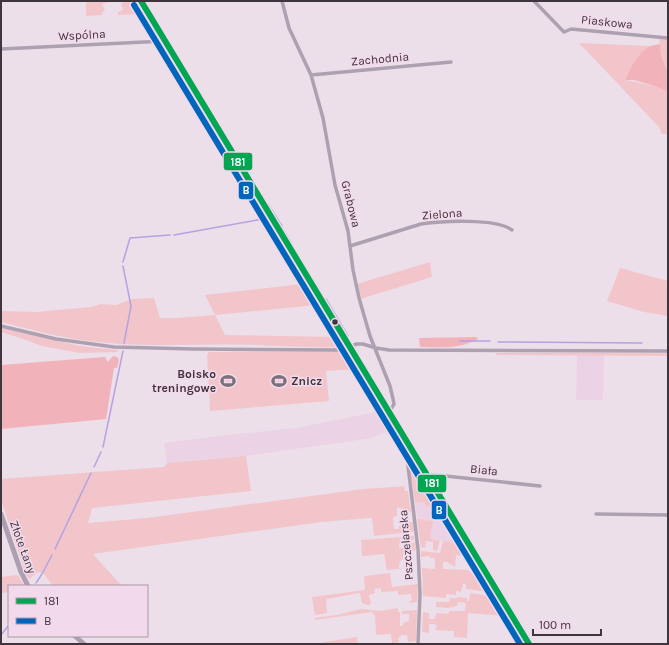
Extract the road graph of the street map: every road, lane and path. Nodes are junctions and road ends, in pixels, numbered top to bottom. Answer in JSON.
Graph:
{"nodes":[{"id":1,"x":141,"y":1,"type":"edge"},
{"id":2,"x":282,"y":1,"type":"edge"},
{"id":3,"x":534,"y":1,"type":"edge"},
{"id":4,"x":668,"y":38,"type":"edge"},
{"id":5,"x":165,"y":41,"type":"junction"},
{"id":6,"x":1,"y":49,"type":"edge"},
{"id":7,"x":451,"y":62,"type":"dead end"},
{"id":8,"x":311,"y":76,"type":"junction"},
{"id":9,"x":512,"y":230,"type":"dead end"},
{"id":10,"x":350,"y":246,"type":"junction"},
{"id":11,"x":1,"y":326,"type":"edge"},
{"id":12,"x":349,"y":347,"type":"junction"},
{"id":13,"x":376,"y":348,"type":"junction"},
{"id":14,"x":668,"y":351,"type":"edge"},
{"id":15,"x":389,"y":413,"type":"junction"},
{"id":16,"x":408,"y":445,"type":"junction"},
{"id":17,"x":426,"y":474,"type":"junction"},
{"id":18,"x":540,"y":486,"type":"dead end"},
{"id":19,"x":1,"y":514,"type":"edge"},
{"id":20,"x":596,"y":514,"type":"dead end"},
{"id":21,"x":668,"y":515,"type":"edge"},
{"id":22,"x":28,"y":585,"type":"edge"},
{"id":23,"x":76,"y":637,"type":"edge"},
{"id":24,"x":84,"y":644,"type":"edge"},
{"id":25,"x":418,"y":644,"type":"edge"},
{"id":26,"x":529,"y":644,"type":"edge"}],
"edges":[{"from":1,"to":5,"type":"main road"},
{"from":2,"to":8,"type":"street","name":"Grabowa"},
{"from":3,"to":4,"type":"street","name":"Piaskowa"},
{"from":5,"to":6,"type":"street","name":"Wspólna"},
{"from":5,"to":12,"type":"main road"},
{"from":7,"to":8,"type":"street","name":"Zachodnia"},
{"from":8,"to":10,"type":"street","name":"Grabowa"},
{"from":9,"to":10,"type":"street","name":"Zielona"},
{"from":10,"to":13,"type":"street","name":"Grabowa"},
{"from":11,"to":12,"type":"street"},
{"from":12,"to":13,"type":"street"},
{"from":12,"to":15,"type":"main road"},
{"from":13,"to":14,"type":"street"},
{"from":13,"to":15,"type":"street","name":"Grabowa"},
{"from":15,"to":16,"type":"main road"},
{"from":16,"to":17,"type":"main road"},
{"from":16,"to":25,"type":"street","name":"Pszczelarska"},
{"from":17,"to":18,"type":"street","name":"Biała"},
{"from":17,"to":26,"type":"main road"},
{"from":19,"to":22,"type":"main road","name":"Złote Łany"},
{"from":20,"to":21,"type":"street"},
{"from":23,"to":24,"type":"main road"}]}
